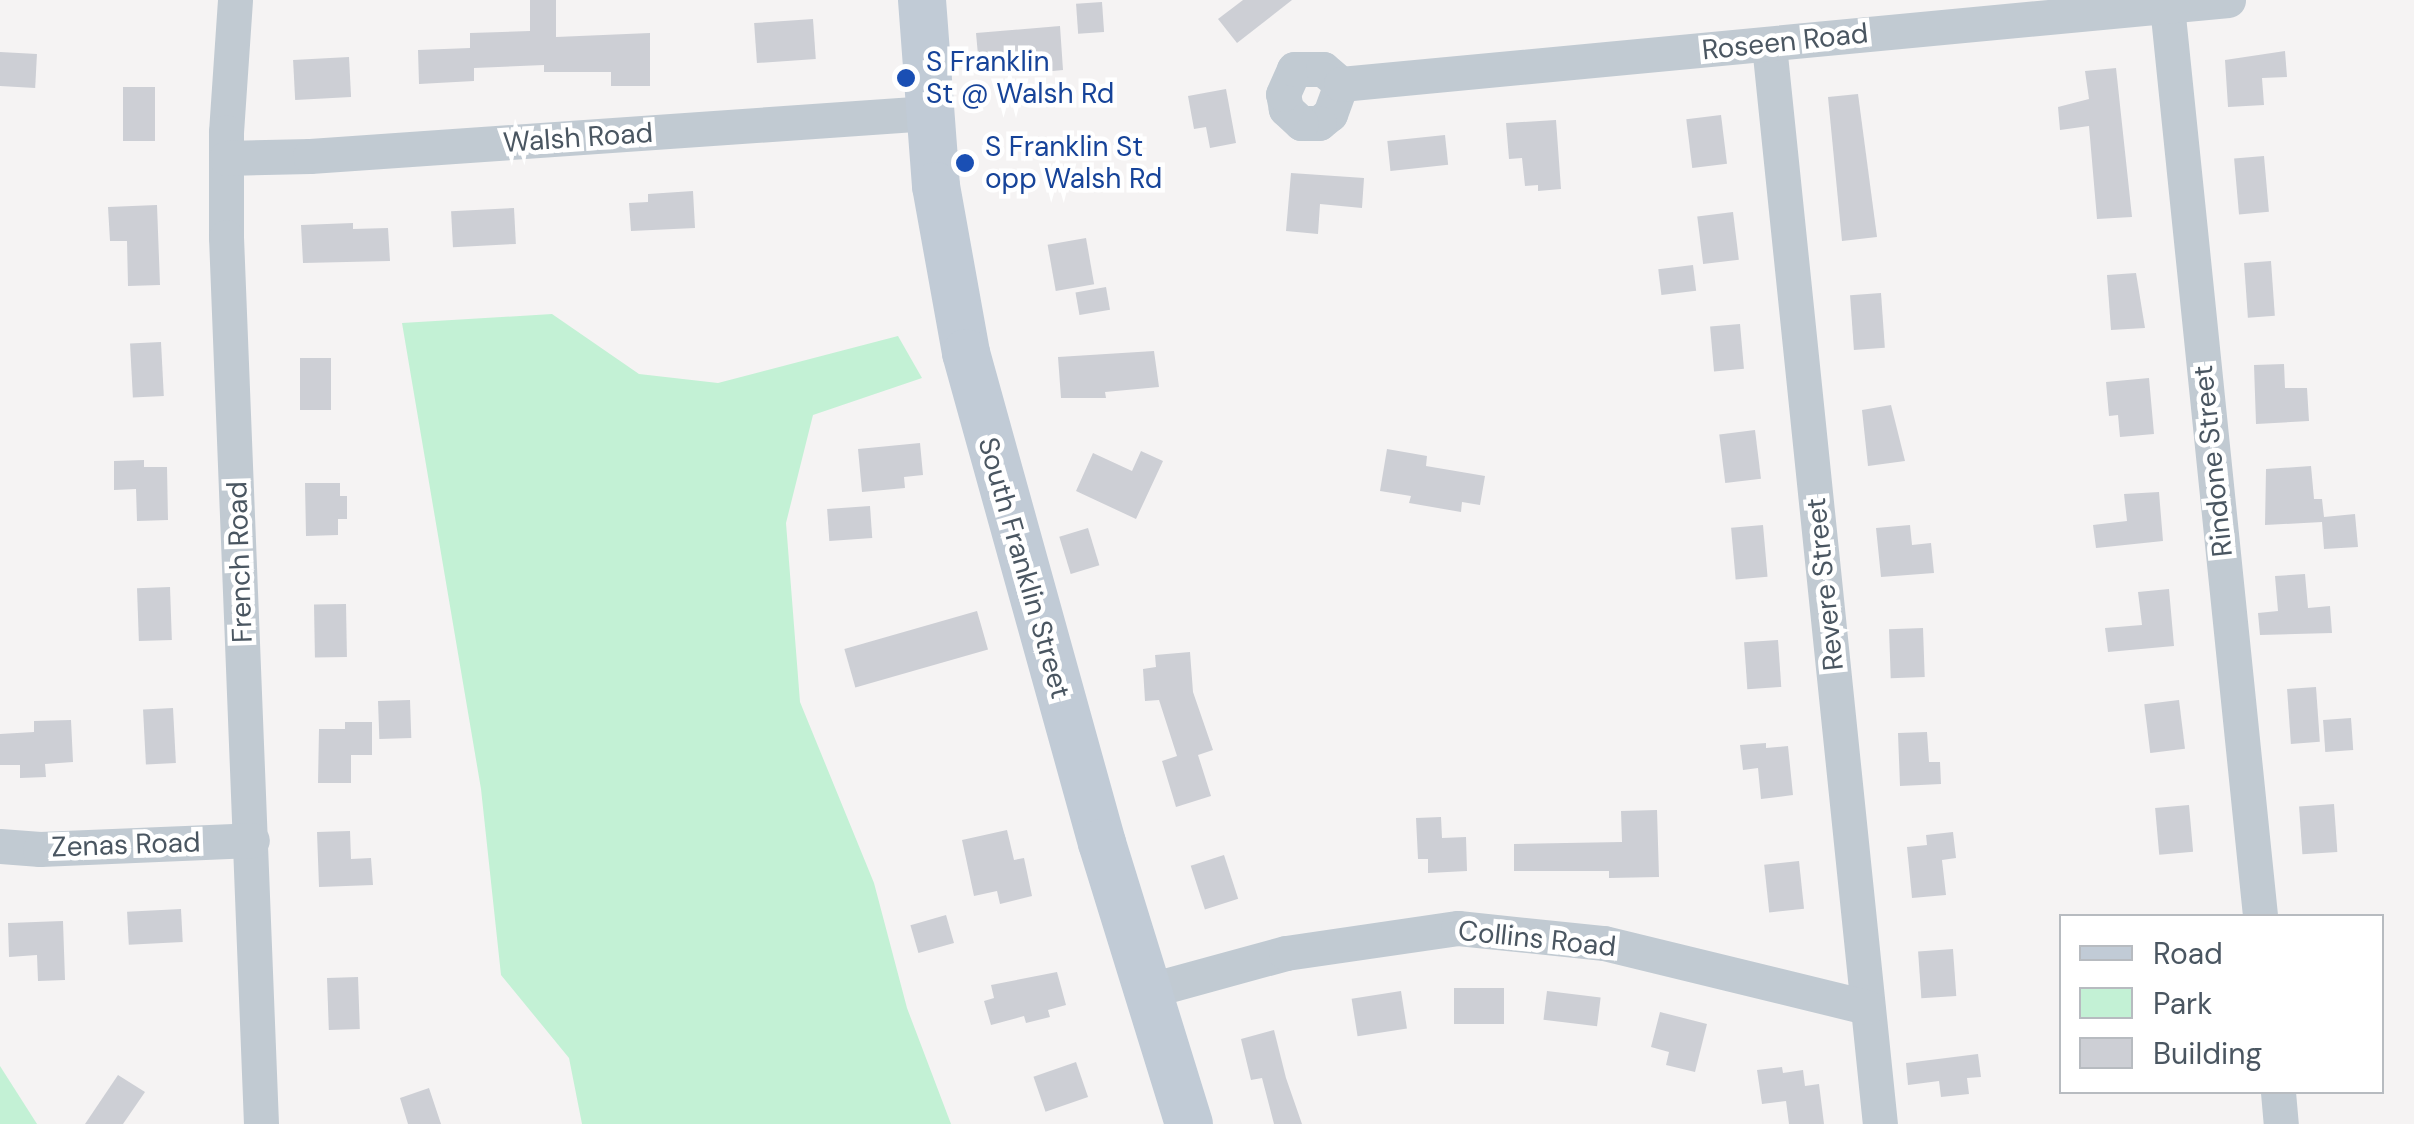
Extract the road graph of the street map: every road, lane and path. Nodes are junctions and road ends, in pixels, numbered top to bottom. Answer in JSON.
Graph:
{"nodes":[{"id":1,"x":235,"y":0,"type":"edge"},
{"id":2,"x":922,"y":0,"type":"edge"},
{"id":3,"x":2228,"y":0,"type":"edge"},
{"id":4,"x":2167,"y":6,"type":"junction"},
{"id":5,"x":1768,"y":45,"type":"junction"},
{"id":6,"x":1341,"y":84,"type":"dead end"},
{"id":7,"x":929,"y":113,"type":"junction"},
{"id":8,"x":226,"y":158,"type":"junction"},
{"id":9,"x":252,"y":840,"type":"junction"},
{"id":10,"x":0,"y":846,"type":"edge"},
{"id":11,"x":2260,"y":914,"type":"edge"},
{"id":12,"x":1147,"y":991,"type":"junction"},
{"id":13,"x":1867,"y":1007,"type":"junction"},
{"id":14,"x":2278,"y":1094,"type":"edge"},
{"id":15,"x":261,"y":1124,"type":"edge"},
{"id":16,"x":1189,"y":1124,"type":"edge"},
{"id":17,"x":1880,"y":1124,"type":"edge"},
{"id":18,"x":2282,"y":1124,"type":"edge"}],
"edges":[{"from":1,"to":8,"type":"street","name":"French Road"},
{"from":2,"to":7,"type":"main road","name":"South Franklin Street"},
{"from":3,"to":4,"type":"street","name":"Roseen Road"},
{"from":4,"to":5,"type":"street","name":"Roseen Road"},
{"from":4,"to":11,"type":"street","name":"Rindone Street"},
{"from":5,"to":6,"type":"street","name":"Roseen Road"},
{"from":5,"to":13,"type":"street","name":"Revere Street"},
{"from":7,"to":8,"type":"street","name":"Walsh Road"},
{"from":7,"to":12,"type":"main road","name":"South Franklin Street"},
{"from":8,"to":9,"type":"street","name":"French Road"},
{"from":9,"to":10,"type":"street","name":"Zenas Road"},
{"from":9,"to":15,"type":"street","name":"French Road"},
{"from":12,"to":13,"type":"street","name":"Collins Road"},
{"from":12,"to":16,"type":"main road","name":"South Franklin Street"},
{"from":13,"to":17,"type":"street","name":"Revere Street"},
{"from":14,"to":18,"type":"street"}]}
